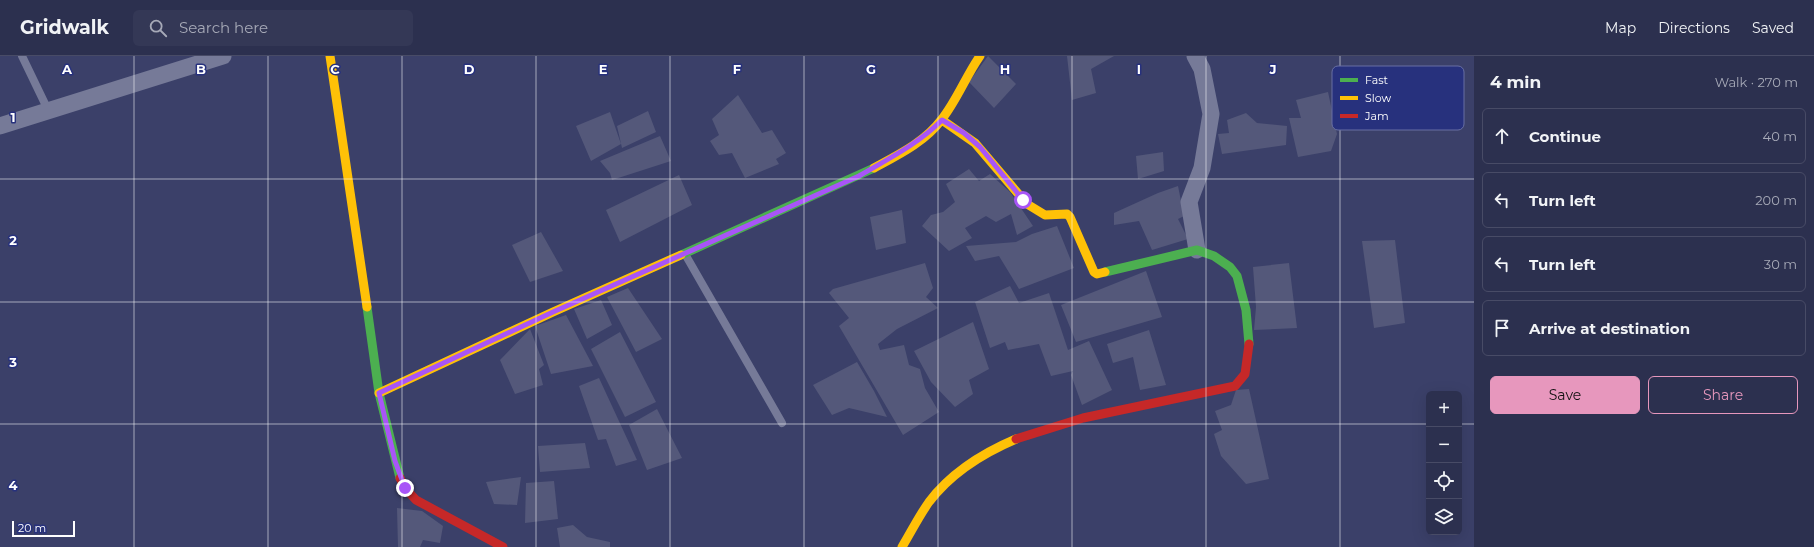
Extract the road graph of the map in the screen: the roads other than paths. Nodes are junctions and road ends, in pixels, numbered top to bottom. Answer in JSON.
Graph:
{"nodes":[{"id":1,"x":22,"y":56,"type":"edge"},
{"id":2,"x":222,"y":56,"type":"edge"},
{"id":3,"x":330,"y":56,"type":"edge"},
{"id":4,"x":980,"y":56,"type":"edge"},
{"id":5,"x":1195,"y":56,"type":"edge"},
{"id":6,"x":48,"y":110,"type":"junction"},
{"id":7,"x":942,"y":120,"type":"junction"},
{"id":8,"x":0,"y":126,"type":"edge"},
{"id":9,"x":1197,"y":250,"type":"junction"},
{"id":10,"x":684,"y":253,"type":"junction"},
{"id":11,"x":379,"y":393,"type":"junction"},
{"id":12,"x":782,"y":423,"type":"dead end"},
{"id":13,"x":503,"y":547,"type":"edge"},
{"id":14,"x":902,"y":547,"type":"edge"}],
"edges":[{"from":1,"to":6,"type":"lane"},
{"from":2,"to":6,"type":"street"},
{"from":3,"to":11,"type":"street"},
{"from":4,"to":7,"type":"street"},
{"from":5,"to":9,"type":"street"},
{"from":6,"to":8,"type":"street"},
{"from":7,"to":9,"type":"street"},
{"from":7,"to":10,"type":"street"},
{"from":9,"to":14,"type":"street"},
{"from":10,"to":11,"type":"street"},
{"from":10,"to":12,"type":"lane"},
{"from":11,"to":13,"type":"street"}]}
